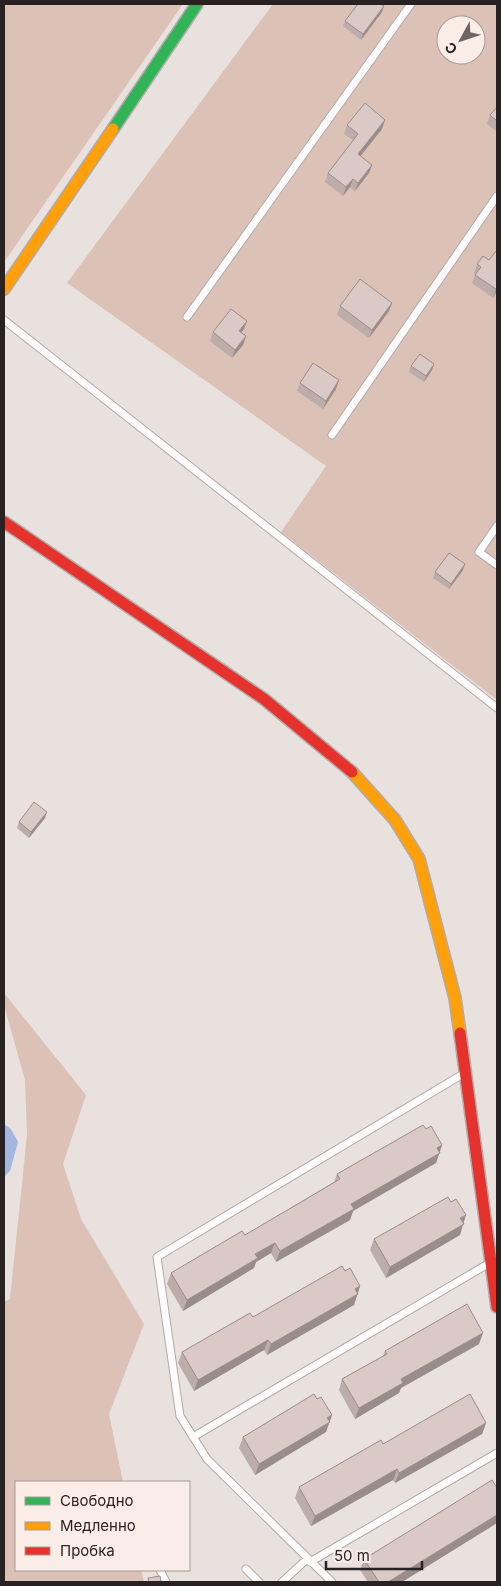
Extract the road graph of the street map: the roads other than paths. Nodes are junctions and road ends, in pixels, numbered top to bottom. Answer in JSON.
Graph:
{"nodes":[{"id":1,"x":197,"y":4,"type":"edge"},
{"id":2,"x":411,"y":4,"type":"edge"},
{"id":3,"x":497,"y":196,"type":"edge"},
{"id":4,"x":4,"y":289,"type":"edge"},
{"id":5,"x":187,"y":317,"type":"dead end"},
{"id":6,"x":4,"y":320,"type":"edge"},
{"id":7,"x":332,"y":435,"type":"dead end"},
{"id":8,"x":4,"y":522,"type":"edge"},
{"id":9,"x":497,"y":526,"type":"edge"},
{"id":10,"x":497,"y":565,"type":"edge"},
{"id":11,"x":497,"y":708,"type":"edge"},
{"id":12,"x":465,"y":1072,"type":"junction"},
{"id":13,"x":494,"y":1261,"type":"edge"},
{"id":14,"x":497,"y":1307,"type":"edge"},
{"id":15,"x":193,"y":1437,"type":"junction"},
{"id":16,"x":497,"y":1453,"type":"edge"},
{"id":17,"x":308,"y":1560,"type":"junction"},
{"id":18,"x":246,"y":1569,"type":"dead end"},
{"id":19,"x":259,"y":1582,"type":"edge"},
{"id":20,"x":282,"y":1582,"type":"edge"},
{"id":21,"x":332,"y":1582,"type":"edge"}],
"edges":[{"from":1,"to":4,"type":"street"},
{"from":2,"to":5,"type":"lane"},
{"from":3,"to":7,"type":"lane"},
{"from":6,"to":11,"type":"lane"},
{"from":8,"to":12,"type":"street"},
{"from":9,"to":10,"type":"lane"},
{"from":12,"to":13,"type":"street"},
{"from":12,"to":15,"type":"lane"},
{"from":13,"to":14,"type":"street"},
{"from":13,"to":15,"type":"lane"},
{"from":15,"to":17,"type":"lane"},
{"from":16,"to":17,"type":"lane"},
{"from":17,"to":20,"type":"lane"},
{"from":17,"to":21,"type":"lane"},
{"from":18,"to":19,"type":"lane"}]}
